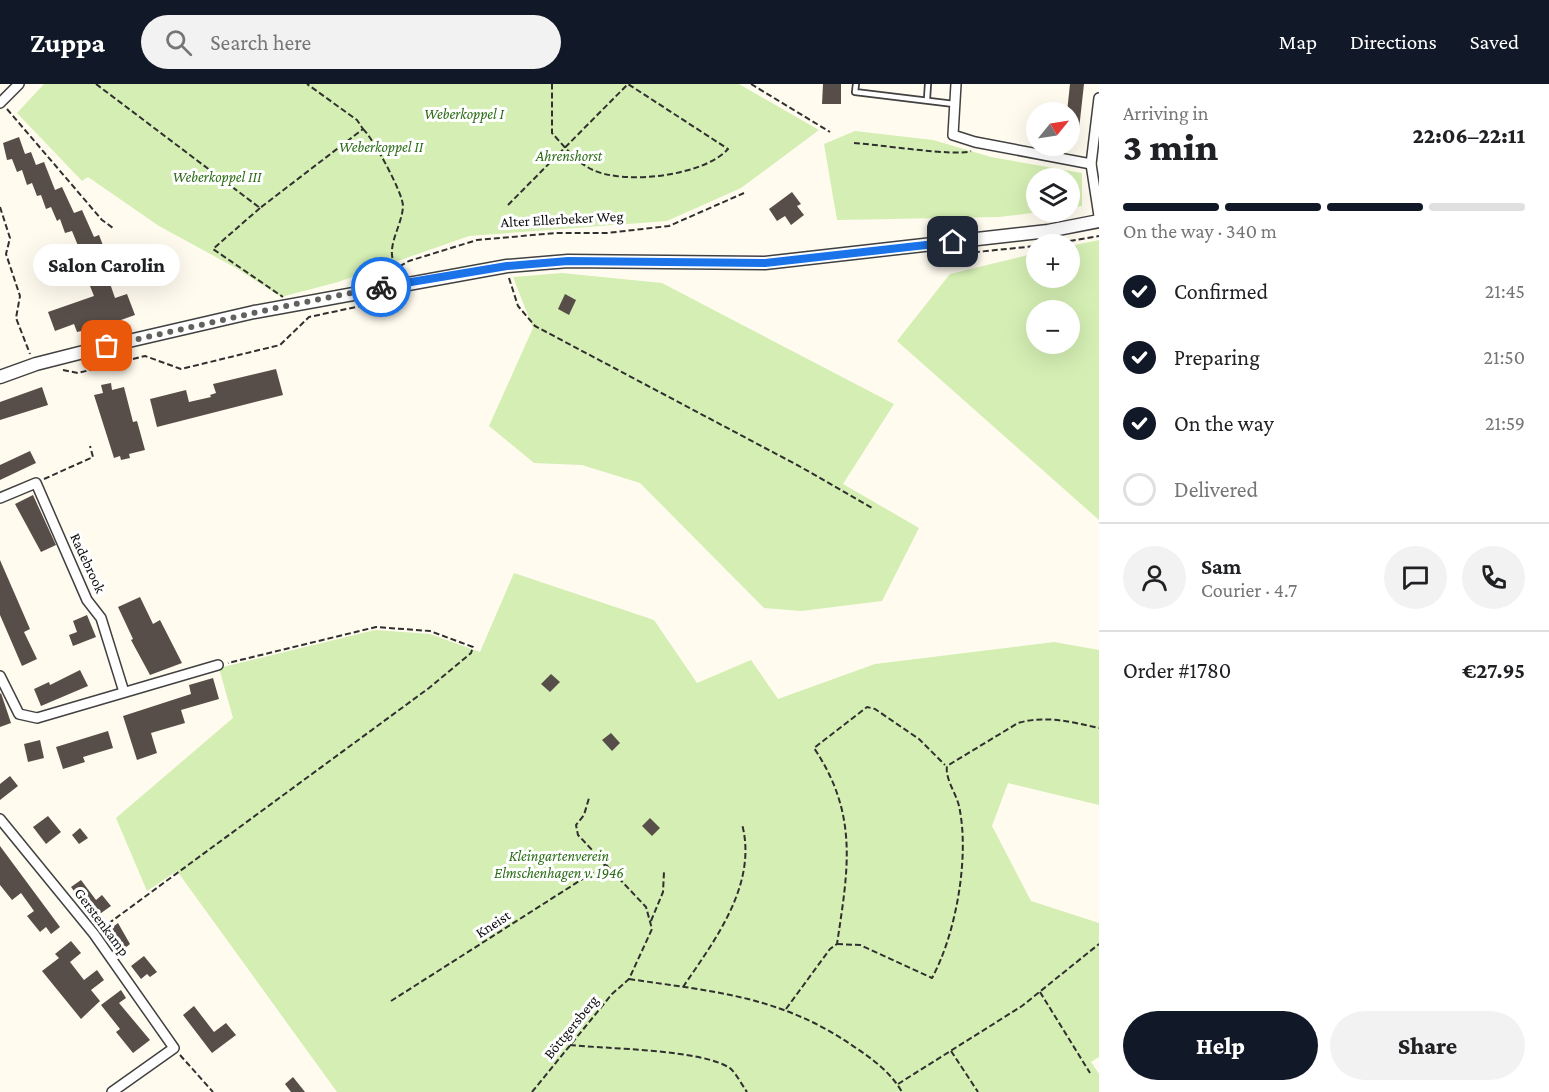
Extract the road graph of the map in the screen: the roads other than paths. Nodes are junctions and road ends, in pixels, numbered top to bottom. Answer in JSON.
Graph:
{"nodes":[{"id":1,"x":19,"y":84,"type":"edge"},
{"id":2,"x":856,"y":84,"type":"edge"},
{"id":3,"x":928,"y":84,"type":"edge"},
{"id":4,"x":956,"y":84,"type":"edge"},
{"id":5,"x":1099,"y":98,"type":"edge"},
{"id":6,"x":927,"y":99,"type":"junction"},
{"id":7,"x":0,"y":103,"type":"edge"},
{"id":8,"x":954,"y":104,"type":"junction"},
{"id":9,"x":1091,"y":164,"type":"junction"},
{"id":10,"x":1099,"y":216,"type":"edge"},
{"id":11,"x":1099,"y":221,"type":"edge"},
{"id":12,"x":0,"y":377,"type":"edge"},
{"id":13,"x":0,"y":498,"type":"edge"},
{"id":14,"x":218,"y":665,"type":"road end"},
{"id":15,"x":0,"y":676,"type":"edge"},
{"id":16,"x":124,"y":692,"type":"junction"},
{"id":17,"x":0,"y":819,"type":"edge"},
{"id":18,"x":112,"y":1092,"type":"edge"}],
"edges":[{"from":1,"to":7,"type":"street"},
{"from":2,"to":6,"type":"lane"},
{"from":3,"to":6,"type":"lane"},
{"from":4,"to":8,"type":"street"},
{"from":5,"to":9,"type":"street"},
{"from":6,"to":8,"type":"lane"},
{"from":8,"to":9,"type":"street"},
{"from":9,"to":10,"type":"street"},
{"from":11,"to":12,"type":"street"},
{"from":13,"to":16,"type":"street","name":"Radebrook"},
{"from":14,"to":16,"type":"street"},
{"from":15,"to":16,"type":"street"},
{"from":17,"to":18,"type":"street","name":"Gerstenkamp"}]}
